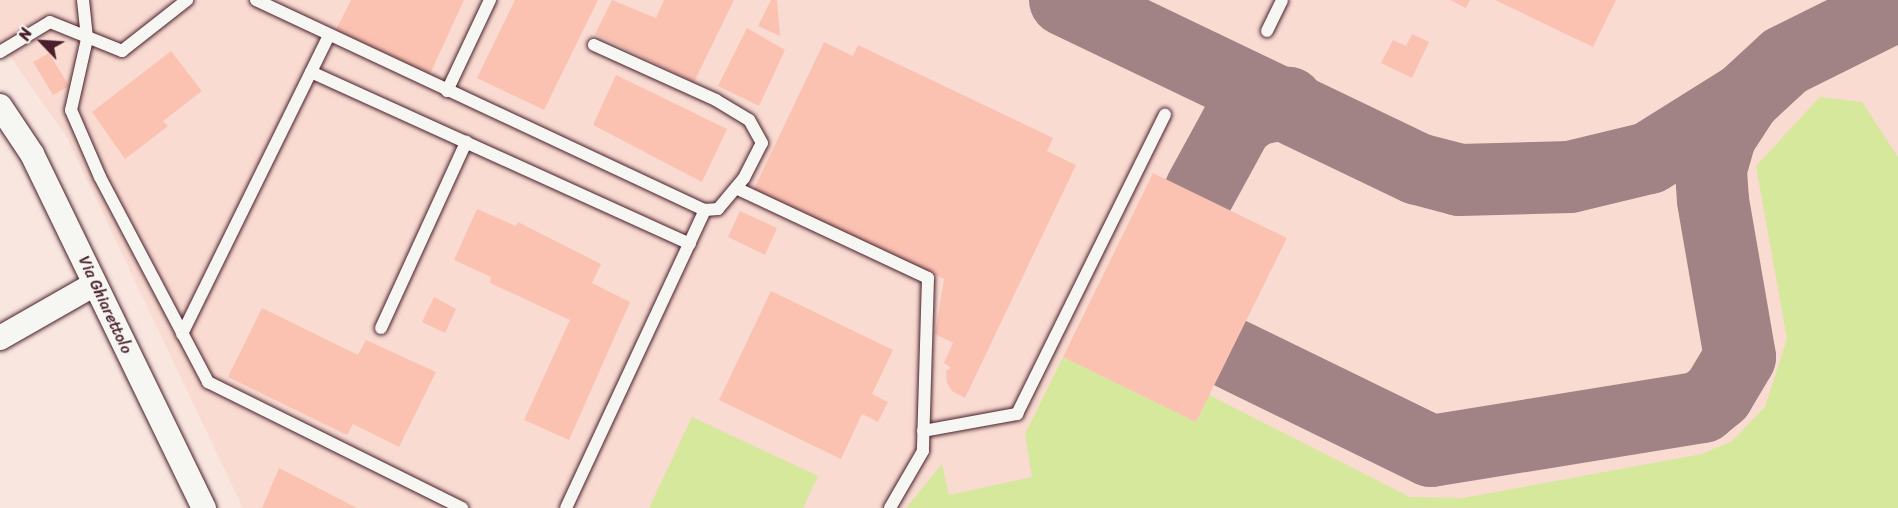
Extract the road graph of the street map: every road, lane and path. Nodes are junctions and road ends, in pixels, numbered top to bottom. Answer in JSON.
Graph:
{"nodes":[{"id":1,"x":83,"y":0,"type":"edge"},
{"id":2,"x":187,"y":0,"type":"edge"},
{"id":3,"x":255,"y":0,"type":"edge"},
{"id":4,"x":490,"y":0,"type":"edge"},
{"id":5,"x":1282,"y":0,"type":"edge"},
{"id":6,"x":1267,"y":31,"type":"dead end"},
{"id":7,"x":329,"y":35,"type":"junction"},
{"id":8,"x":87,"y":39,"type":"junction"},
{"id":9,"x":594,"y":45,"type":"dead end"},
{"id":10,"x":0,"y":52,"type":"edge"},
{"id":11,"x":311,"y":72,"type":"junction"},
{"id":12,"x":447,"y":91,"type":"junction"},
{"id":13,"x":0,"y":106,"type":"edge"},
{"id":14,"x":1165,"y":115,"type":"dead end"},
{"id":15,"x":466,"y":142,"type":"junction"},
{"id":16,"x":736,"y":188,"type":"junction"},
{"id":17,"x":705,"y":210,"type":"junction"},
{"id":18,"x":690,"y":244,"type":"junction"},
{"id":19,"x":93,"y":285,"type":"junction"},
{"id":20,"x":381,"y":328,"type":"dead end"},
{"id":21,"x":182,"y":334,"type":"junction"},
{"id":22,"x":0,"y":338,"type":"edge"},
{"id":23,"x":923,"y":431,"type":"junction"},
{"id":24,"x":204,"y":508,"type":"edge"},
{"id":25,"x":462,"y":508,"type":"edge"},
{"id":26,"x":566,"y":508,"type":"edge"},
{"id":27,"x":890,"y":508,"type":"edge"}],
"edges":[{"from":1,"to":8,"type":"lane"},
{"from":2,"to":8,"type":"lane"},
{"from":3,"to":7,"type":"lane"},
{"from":4,"to":12,"type":"lane"},
{"from":5,"to":6,"type":"lane"},
{"from":7,"to":11,"type":"lane"},
{"from":7,"to":12,"type":"lane"},
{"from":8,"to":10,"type":"lane"},
{"from":8,"to":21,"type":"lane"},
{"from":9,"to":16,"type":"lane"},
{"from":11,"to":15,"type":"lane"},
{"from":11,"to":21,"type":"lane"},
{"from":12,"to":17,"type":"lane"},
{"from":13,"to":19,"type":"street","name":"Via Ghiarettolo"},
{"from":14,"to":23,"type":"lane"},
{"from":15,"to":18,"type":"lane"},
{"from":15,"to":20,"type":"lane"},
{"from":16,"to":17,"type":"lane"},
{"from":16,"to":23,"type":"lane"},
{"from":17,"to":18,"type":"lane"},
{"from":18,"to":26,"type":"lane"},
{"from":19,"to":22,"type":"street"},
{"from":19,"to":24,"type":"street","name":"Via Ghiarettolo"},
{"from":21,"to":25,"type":"lane"},
{"from":23,"to":27,"type":"lane"}]}
